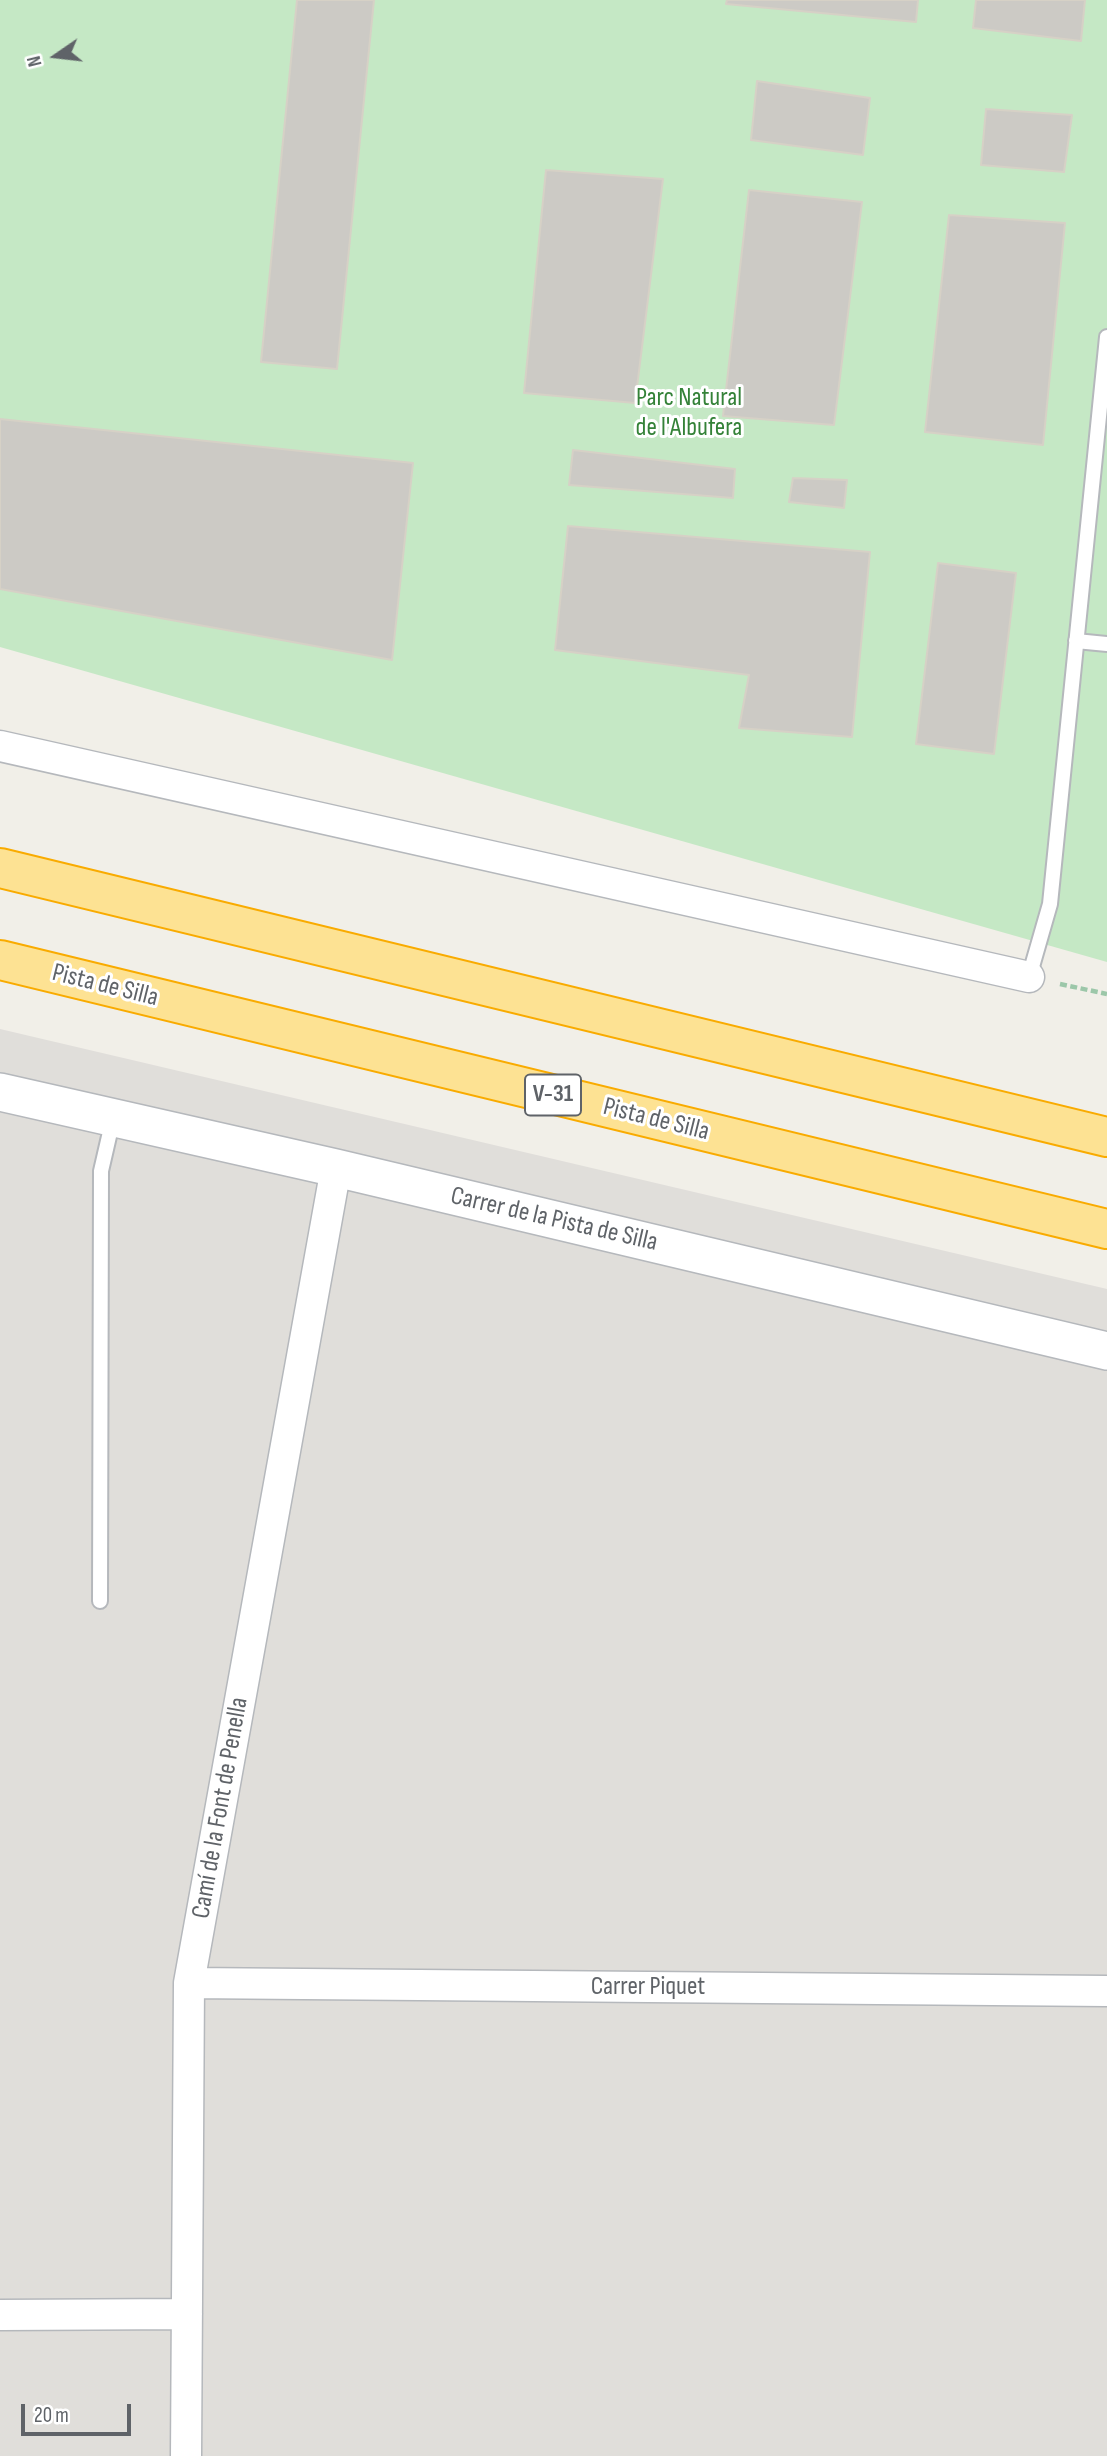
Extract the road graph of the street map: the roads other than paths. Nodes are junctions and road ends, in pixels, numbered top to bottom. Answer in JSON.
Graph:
{"nodes":[{"id":1,"x":1107,"y":337,"type":"edge"},
{"id":2,"x":1076,"y":641,"type":"junction"},
{"id":3,"x":1107,"y":644,"type":"edge"},
{"id":4,"x":0,"y":746,"type":"edge"},
{"id":5,"x":0,"y":869,"type":"edge"},
{"id":6,"x":0,"y":960,"type":"edge"},
{"id":7,"x":1029,"y":976,"type":"joint"},
{"id":8,"x":0,"y":1092,"type":"edge"},
{"id":9,"x":114,"y":1118,"type":"junction"},
{"id":10,"x":1107,"y":1137,"type":"edge"},
{"id":11,"x":336,"y":1168,"type":"junction"},
{"id":12,"x":1107,"y":1229,"type":"edge"},
{"id":13,"x":1107,"y":1351,"type":"edge"},
{"id":14,"x":100,"y":1601,"type":"dead end"},
{"id":15,"x":189,"y":1983,"type":"junction"},
{"id":16,"x":1107,"y":1991,"type":"edge"},
{"id":17,"x":187,"y":2314,"type":"junction"},
{"id":18,"x":0,"y":2315,"type":"edge"},
{"id":19,"x":186,"y":2456,"type":"edge"}],
"edges":[{"from":1,"to":2,"type":"lane"},
{"from":2,"to":3,"type":"lane"},
{"from":2,"to":7,"type":"lane"},
{"from":4,"to":7,"type":"street"},
{"from":5,"to":10,"type":"highway"},
{"from":6,"to":12,"type":"highway","name":"Pista de Silla","number":"V-31"},
{"from":8,"to":9,"type":"street","name":"Carrer de la Pista de Silla"},
{"from":9,"to":11,"type":"street","name":"Carrer de la Pista de Silla"},
{"from":9,"to":14,"type":"lane"},
{"from":11,"to":13,"type":"street","name":"Carrer de la Pista de Silla"},
{"from":11,"to":15,"type":"street","name":"Camí de la Font de Penella"},
{"from":15,"to":16,"type":"street","name":"Carrer Piquet"},
{"from":15,"to":17,"type":"street","name":"Camí de la Font de Penella"},
{"from":17,"to":18,"type":"street"},
{"from":17,"to":19,"type":"street","name":"Camí de la Font de Penella"}]}
